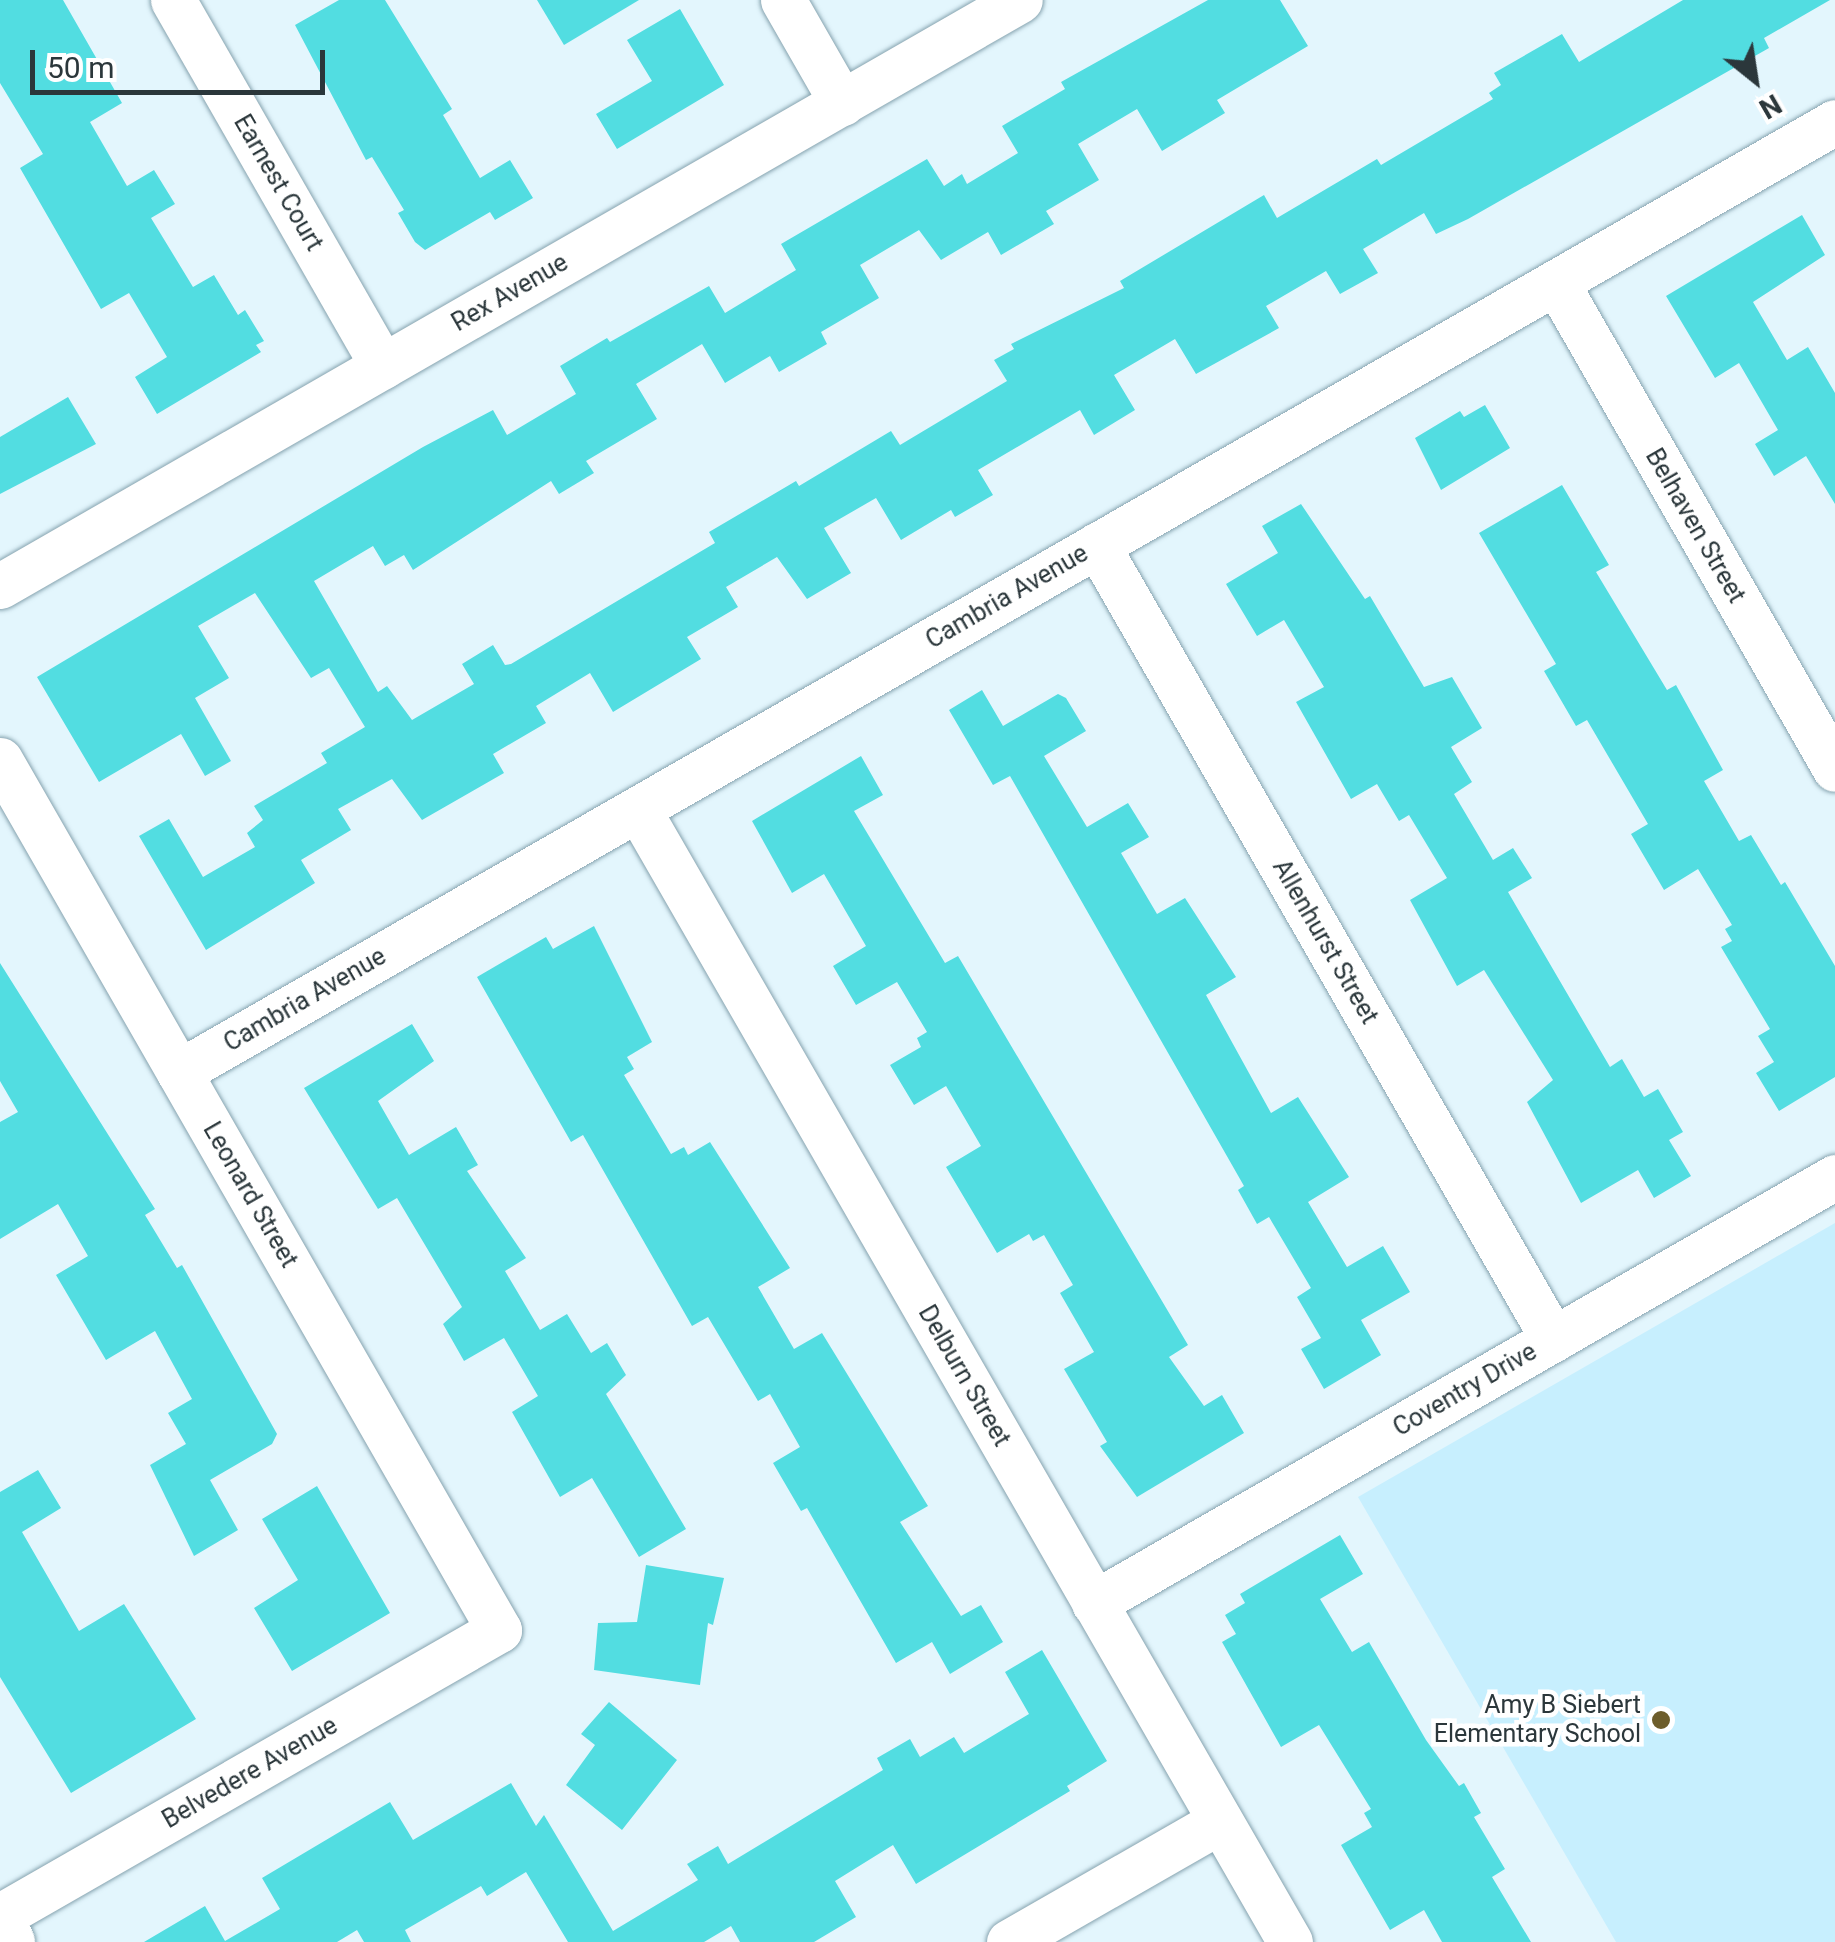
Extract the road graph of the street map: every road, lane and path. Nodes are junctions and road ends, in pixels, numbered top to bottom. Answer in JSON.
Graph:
{"nodes":[{"id":1,"x":173,"y":0,"type":"edge"},
{"id":2,"x":783,"y":0,"type":"edge"},
{"id":3,"x":1020,"y":0,"type":"edge"},
{"id":4,"x":842,"y":103,"type":"junction"},
{"id":5,"x":1835,"y":122,"type":"edge"},
{"id":6,"x":1556,"y":282,"type":"junction"},
{"id":7,"x":383,"y":366,"type":"junction"},
{"id":8,"x":1097,"y":546,"type":"junction"},
{"id":9,"x":0,"y":586,"type":"edge"},
{"id":10,"x":0,"y":760,"type":"edge"},
{"id":11,"x":1835,"y":769,"type":"edge"},
{"id":12,"x":638,"y":809,"type":"junction"},
{"id":13,"x":179,"y":1072,"type":"junction"},
{"id":14,"x":1835,"y":1177,"type":"edge"},
{"id":15,"x":1553,"y":1339,"type":"junction"},
{"id":16,"x":1094,"y":1602,"type":"junction"},
{"id":17,"x":499,"y":1630,"type":"joint"},
{"id":18,"x":1220,"y":1821,"type":"junction"},
{"id":19,"x":0,"y":1916,"type":"edge"},
{"id":20,"x":0,"y":1930,"type":"edge"},
{"id":21,"x":7,"y":1942,"type":"edge"},
{"id":22,"x":1009,"y":1942,"type":"edge"},
{"id":23,"x":1290,"y":1942,"type":"edge"}],
"edges":[{"from":1,"to":7,"type":"street","name":"Earnest Court"},
{"from":2,"to":4,"type":"street"},
{"from":3,"to":4,"type":"street","name":"Rex Avenue"},
{"from":4,"to":7,"type":"street","name":"Rex Avenue"},
{"from":5,"to":6,"type":"street","name":"Cambria Avenue"},
{"from":6,"to":8,"type":"street","name":"Cambria Avenue"},
{"from":6,"to":11,"type":"street","name":"Belhaven Street"},
{"from":7,"to":9,"type":"street","name":"Rex Avenue"},
{"from":8,"to":12,"type":"street","name":"Cambria Avenue"},
{"from":8,"to":15,"type":"street","name":"Allenhurst Street"},
{"from":10,"to":13,"type":"street","name":"Leonard Street"},
{"from":12,"to":13,"type":"street","name":"Cambria Avenue"},
{"from":12,"to":16,"type":"street","name":"Delburn Street"},
{"from":13,"to":17,"type":"street","name":"Leonard Street"},
{"from":14,"to":15,"type":"street","name":"Coventry Drive"},
{"from":15,"to":16,"type":"street","name":"Coventry Drive"},
{"from":16,"to":18,"type":"street","name":"Delburn Street"},
{"from":17,"to":19,"type":"street","name":"Belvedere Avenue"},
{"from":18,"to":22,"type":"street"},
{"from":18,"to":23,"type":"street","name":"Delburn Street"},
{"from":20,"to":21,"type":"street"}]}
